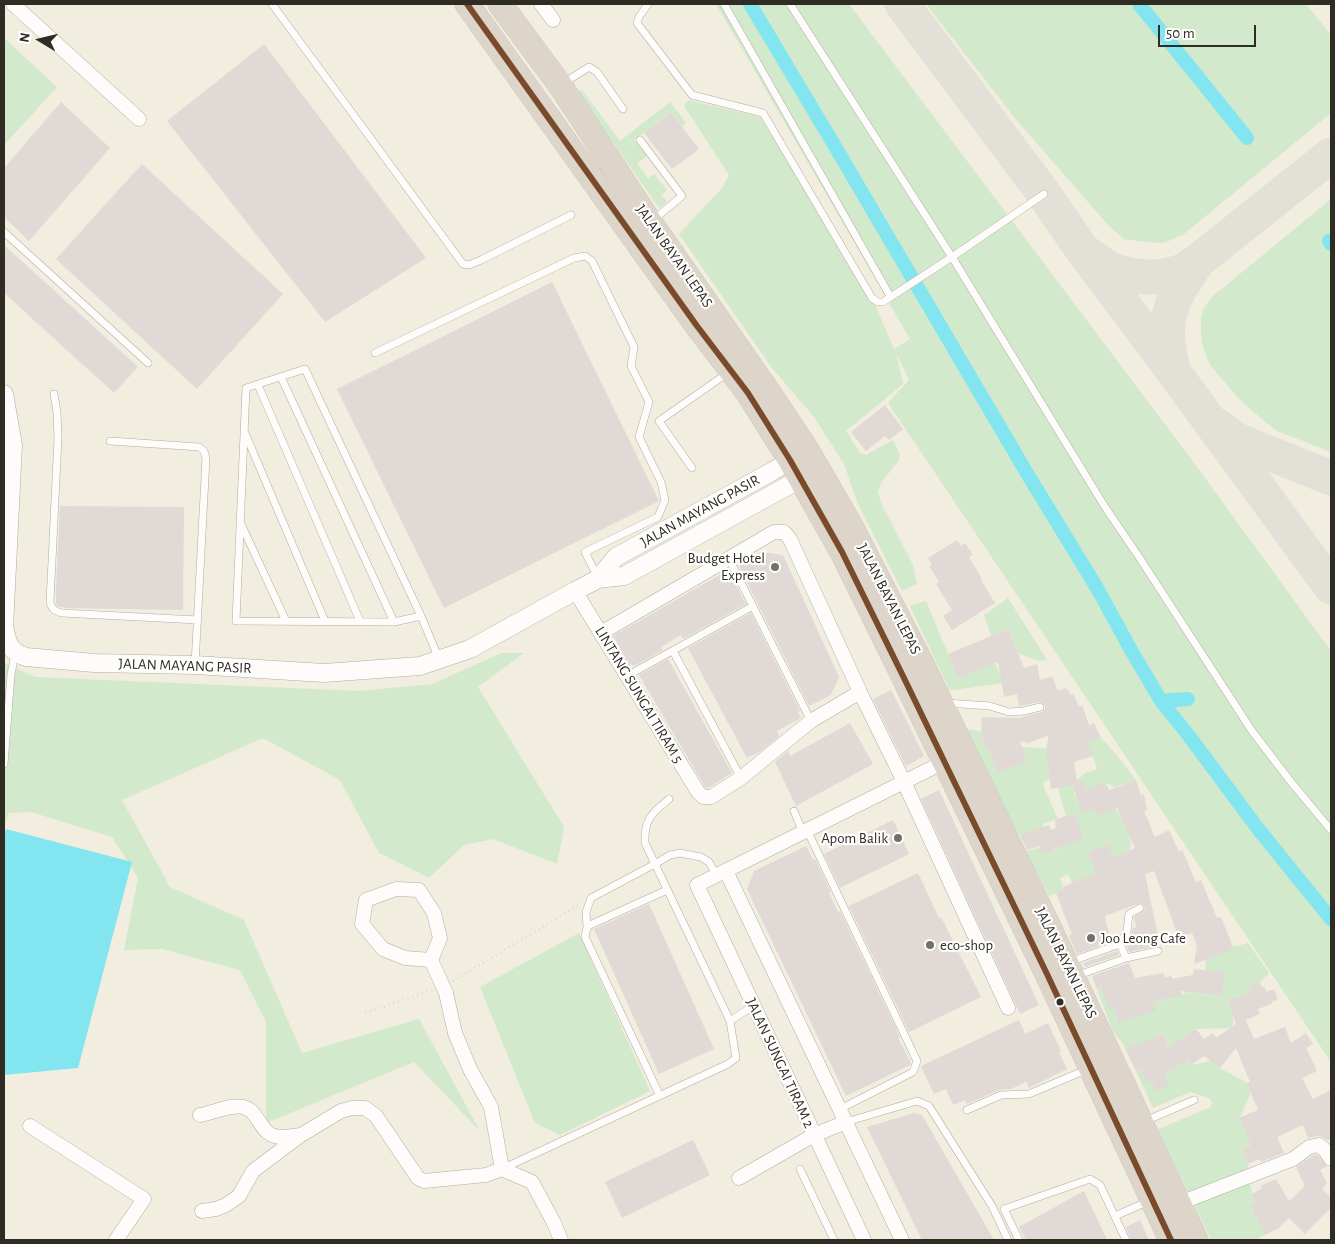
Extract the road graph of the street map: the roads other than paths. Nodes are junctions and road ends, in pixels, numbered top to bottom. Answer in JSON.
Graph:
{"nodes":[{"id":1,"x":13,"y":4,"type":"edge"},
{"id":2,"x":272,"y":4,"type":"edge"},
{"id":3,"x":467,"y":4,"type":"edge"},
{"id":4,"x":500,"y":4,"type":"edge"},
{"id":5,"x":541,"y":4,"type":"edge"},
{"id":6,"x":648,"y":4,"type":"edge"},
{"id":7,"x":724,"y":4,"type":"edge"},
{"id":8,"x":790,"y":4,"type":"edge"},
{"id":9,"x":553,"y":20,"type":"dead end"},
{"id":10,"x":560,"y":85,"type":"junction"},
{"id":11,"x":622,"y":109,"type":"dead end"},
{"id":12,"x":139,"y":119,"type":"dead end"},
{"id":13,"x":640,"y":140,"type":"dead end"},
{"id":14,"x":1044,"y":194,"type":"dead end"},
{"id":15,"x":572,"y":215,"type":"dead end"},
{"id":16,"x":650,"y":222,"type":"junction"},
{"id":17,"x":4,"y":232,"type":"edge"},
{"id":18,"x":952,"y":257,"type":"junction"},
{"id":19,"x":890,"y":296,"type":"junction"},
{"id":20,"x":374,"y":353,"type":"dead end"},
{"id":21,"x":148,"y":363,"type":"dead end"},
{"id":22,"x":731,"y":370,"type":"junction"},
{"id":23,"x":280,"y":377,"type":"junction"},
{"id":24,"x":258,"y":385,"type":"junction"},
{"id":25,"x":767,"y":390,"type":"junction"},
{"id":26,"x":4,"y":394,"type":"edge"},
{"id":27,"x":54,"y":394,"type":"dead end"},
{"id":28,"x":244,"y":429,"type":"junction"},
{"id":29,"x":110,"y":441,"type":"dead end"},
{"id":30,"x":804,"y":465,"type":"junction"},
{"id":31,"x":692,"y":468,"type":"dead end"},
{"id":32,"x":240,"y":521,"type":"junction"},
{"id":33,"x":852,"y":526,"type":"junction"},
{"id":34,"x":729,"y":559,"type":"junction"},
{"id":35,"x":598,"y":579,"type":"junction"},
{"id":36,"x":575,"y":591,"type":"junction"},
{"id":37,"x":753,"y":606,"type":"junction"},
{"id":38,"x":421,"y":616,"type":"junction"},
{"id":39,"x":198,"y":620,"type":"junction"},
{"id":40,"x":286,"y":621,"type":"junction"},
{"id":41,"x":325,"y":621,"type":"junction"},
{"id":42,"x":360,"y":622,"type":"junction"},
{"id":43,"x":394,"y":622,"type":"junction"},
{"id":44,"x":601,"y":633,"type":"junction"},
{"id":45,"x":673,"y":650,"type":"junction"},
{"id":46,"x":16,"y":654,"type":"junction"},
{"id":47,"x":440,"y":660,"type":"junction"},
{"id":48,"x":195,"y":665,"type":"junction"},
{"id":49,"x":627,"y":676,"type":"junction"},
{"id":50,"x":860,"y":692,"type":"junction"},
{"id":51,"x":940,"y":703,"type":"junction"},
{"id":52,"x":1040,"y":707,"type":"dead end"},
{"id":53,"x":811,"y":721,"type":"junction"},
{"id":54,"x":944,"y":762,"type":"junction"},
{"id":55,"x":4,"y":764,"type":"edge"},
{"id":56,"x":741,"y":778,"type":"junction"},
{"id":57,"x":904,"y":782,"type":"junction"},
{"id":58,"x":669,"y":799,"type":"dead end"},
{"id":59,"x":794,"y":811,"type":"dead end"},
{"id":60,"x":1331,"y":830,"type":"edge"},
{"id":61,"x":805,"y":832,"type":"junction"},
{"id":62,"x":655,"y":864,"type":"junction"},
{"id":63,"x":722,"y":874,"type":"junction"},
{"id":64,"x":667,"y":890,"type":"junction"},
{"id":65,"x":1140,"y":908,"type":"dead end"},
{"id":66,"x":587,"y":927,"type":"junction"},
{"id":67,"x":1120,"y":944,"type":"junction"},
{"id":68,"x":1158,"y":951,"type":"dead end"},
{"id":69,"x":1126,"y":958,"type":"junction"},
{"id":70,"x":431,"y":960,"type":"junction"},
{"id":71,"x":1069,"y":970,"type":"junction"},
{"id":72,"x":754,"y":1006,"type":"junction"},
{"id":73,"x":1008,"y":1008,"type":"dead end"},
{"id":74,"x":730,"y":1021,"type":"junction"},
{"id":75,"x":1090,"y":1068,"type":"junction"},
{"id":76,"x":660,"y":1096,"type":"junction"},
{"id":77,"x":1194,"y":1100,"type":"dead end"},
{"id":78,"x":840,"y":1109,"type":"junction"},
{"id":79,"x":966,"y":1110,"type":"dead end"},
{"id":80,"x":200,"y":1115,"type":"dead end"},
{"id":81,"x":846,"y":1122,"type":"junction"},
{"id":82,"x":1142,"y":1122,"type":"junction"},
{"id":83,"x":30,"y":1126,"type":"dead end"},
{"id":84,"x":301,"y":1135,"type":"junction"},
{"id":85,"x":814,"y":1135,"type":"junction"},
{"id":86,"x":1331,"y":1159,"type":"edge"},
{"id":87,"x":502,"y":1169,"type":"junction"},
{"id":88,"x":800,"y":1169,"type":"dead end"},
{"id":89,"x":740,"y":1178,"type":"dead end"},
{"id":90,"x":1152,"y":1199,"type":"junction"},
{"id":91,"x":1180,"y":1203,"type":"junction"},
{"id":92,"x":202,"y":1211,"type":"dead end"},
{"id":93,"x":1115,"y":1216,"type":"junction"},
{"id":94,"x":116,"y":1240,"type":"edge"},
{"id":95,"x":561,"y":1240,"type":"edge"},
{"id":96,"x":834,"y":1240,"type":"edge"},
{"id":97,"x":863,"y":1240,"type":"edge"},
{"id":98,"x":902,"y":1240,"type":"edge"},
{"id":99,"x":1008,"y":1240,"type":"edge"},
{"id":100,"x":1019,"y":1240,"type":"edge"},
{"id":101,"x":1126,"y":1240,"type":"edge"},
{"id":102,"x":1171,"y":1240,"type":"edge"},
{"id":103,"x":1196,"y":1240,"type":"edge"}],
"edges":[{"from":1,"to":12,"type":"street"},
{"from":2,"to":15,"type":"lane"},
{"from":3,"to":22,"type":"highway","name":"JALAN BAYAN LEPAS"},
{"from":4,"to":10,"type":"highway","name":"JALAN BAYAN LEPAS"},
{"from":5,"to":9,"type":"street"},
{"from":6,"to":19,"type":"lane"},
{"from":7,"to":19,"type":"lane"},
{"from":8,"to":18,"type":"lane"},
{"from":10,"to":11,"type":"lane"},
{"from":10,"to":16,"type":"highway","name":"JALAN BAYAN LEPAS"},
{"from":13,"to":16,"type":"lane"},
{"from":14,"to":18,"type":"lane"},
{"from":16,"to":25,"type":"highway","name":"JALAN BAYAN LEPAS"},
{"from":17,"to":21,"type":"lane"},
{"from":18,"to":19,"type":"lane"},
{"from":18,"to":60,"type":"lane"},
{"from":20,"to":35,"type":"lane"},
{"from":22,"to":30,"type":"highway","name":"JALAN BAYAN LEPAS"},
{"from":22,"to":31,"type":"lane"},
{"from":23,"to":24,"type":"lane"},
{"from":23,"to":38,"type":"lane"},
{"from":23,"to":43,"type":"lane"},
{"from":24,"to":28,"type":"lane"},
{"from":24,"to":42,"type":"lane"},
{"from":25,"to":30,"type":"highway","name":"JALAN BAYAN LEPAS"},
{"from":25,"to":33,"type":"highway"},
{"from":26,"to":46,"type":"street"},
{"from":27,"to":39,"type":"lane"},
{"from":28,"to":32,"type":"lane"},
{"from":28,"to":41,"type":"lane"},
{"from":29,"to":39,"type":"lane"},
{"from":30,"to":33,"type":"highway","name":"JALAN BAYAN LEPAS"},
{"from":30,"to":35,"type":"street","name":"JALAN MAYANG PASIR"},
{"from":30,"to":54,"type":"highway","name":"JALAN BAYAN LEPAS"},
{"from":32,"to":40,"type":"lane"},
{"from":32,"to":40,"type":"lane"},
{"from":33,"to":51,"type":"highway","name":"JALAN BAYAN LEPAS"},
{"from":34,"to":37,"type":"lane"},
{"from":34,"to":44,"type":"street"},
{"from":34,"to":50,"type":"street"},
{"from":35,"to":36,"type":"street","name":"JALAN MAYANG PASIR"},
{"from":36,"to":44,"type":"street","name":"LINTANG SUNGAI TIRAM 5"},
{"from":36,"to":47,"type":"street","name":"JALAN MAYANG PASIR"},
{"from":37,"to":45,"type":"lane"},
{"from":37,"to":53,"type":"lane"},
{"from":38,"to":43,"type":"lane"},
{"from":38,"to":47,"type":"lane"},
{"from":39,"to":48,"type":"lane"},
{"from":40,"to":41,"type":"lane"},
{"from":41,"to":42,"type":"lane"},
{"from":42,"to":43,"type":"lane"},
{"from":44,"to":49,"type":"street","name":"LINTANG SUNGAI TIRAM 5"},
{"from":45,"to":49,"type":"lane"},
{"from":45,"to":56,"type":"lane"},
{"from":46,"to":48,"type":"street","name":"JALAN MAYANG PASIR"},
{"from":46,"to":55,"type":"lane"},
{"from":47,"to":48,"type":"street","name":"JALAN MAYANG PASIR"},
{"from":49,"to":56,"type":"street","name":"LINTANG SUNGAI TIRAM 5"},
{"from":50,"to":53,"type":"street"},
{"from":50,"to":57,"type":"street"},
{"from":51,"to":52,"type":"lane"},
{"from":51,"to":71,"type":"highway","name":"JALAN BAYAN LEPAS"},
{"from":53,"to":56,"type":"street"},
{"from":54,"to":57,"type":"street"},
{"from":54,"to":75,"type":"highway","name":"JALAN BAYAN LEPAS"},
{"from":57,"to":61,"type":"street"},
{"from":57,"to":73,"type":"street"},
{"from":58,"to":62,"type":"lane"},
{"from":59,"to":61,"type":"lane"},
{"from":61,"to":63,"type":"street"},
{"from":61,"to":78,"type":"lane"},
{"from":62,"to":63,"type":"lane"},
{"from":62,"to":64,"type":"lane"},
{"from":62,"to":66,"type":"lane"},
{"from":63,"to":72,"type":"street","name":"JALAN SUNGAI TIRAM 2"},
{"from":63,"to":78,"type":"street"},
{"from":64,"to":66,"type":"lane"},
{"from":64,"to":74,"type":"lane"},
{"from":65,"to":67,"type":"lane"},
{"from":66,"to":76,"type":"lane"},
{"from":67,"to":69,"type":"lane"},
{"from":67,"to":71,"type":"lane"},
{"from":68,"to":69,"type":"lane"},
{"from":69,"to":71,"type":"lane"},
{"from":70,"to":70,"type":"street"},
{"from":70,"to":87,"type":"street"},
{"from":71,"to":82,"type":"highway","name":"JALAN BAYAN LEPAS"},
{"from":72,"to":74,"type":"lane"},
{"from":72,"to":85,"type":"street","name":"JALAN SUNGAI TIRAM 2"},
{"from":74,"to":76,"type":"lane"},
{"from":75,"to":79,"type":"lane"},
{"from":75,"to":90,"type":"highway","name":"JALAN BAYAN LEPAS"},
{"from":76,"to":87,"type":"lane"},
{"from":77,"to":82,"type":"lane"},
{"from":78,"to":81,"type":"street"},
{"from":80,"to":84,"type":"street"},
{"from":81,"to":85,"type":"street"},
{"from":81,"to":98,"type":"street"},
{"from":81,"to":99,"type":"lane"},
{"from":82,"to":91,"type":"highway","name":"JALAN BAYAN LEPAS"},
{"from":83,"to":94,"type":"street"},
{"from":84,"to":87,"type":"street"},
{"from":84,"to":92,"type":"street"},
{"from":85,"to":89,"type":"street"},
{"from":85,"to":97,"type":"street","name":"JALAN SUNGAI TIRAM 2"},
{"from":86,"to":91,"type":"street"},
{"from":87,"to":95,"type":"street"},
{"from":88,"to":96,"type":"lane"},
{"from":90,"to":93,"type":"lane"},
{"from":90,"to":102,"type":"highway","name":"JALAN BAYAN LEPAS"},
{"from":91,"to":103,"type":"highway","name":"JALAN BAYAN LEPAS"},
{"from":93,"to":100,"type":"lane"},
{"from":93,"to":101,"type":"lane"}]}
